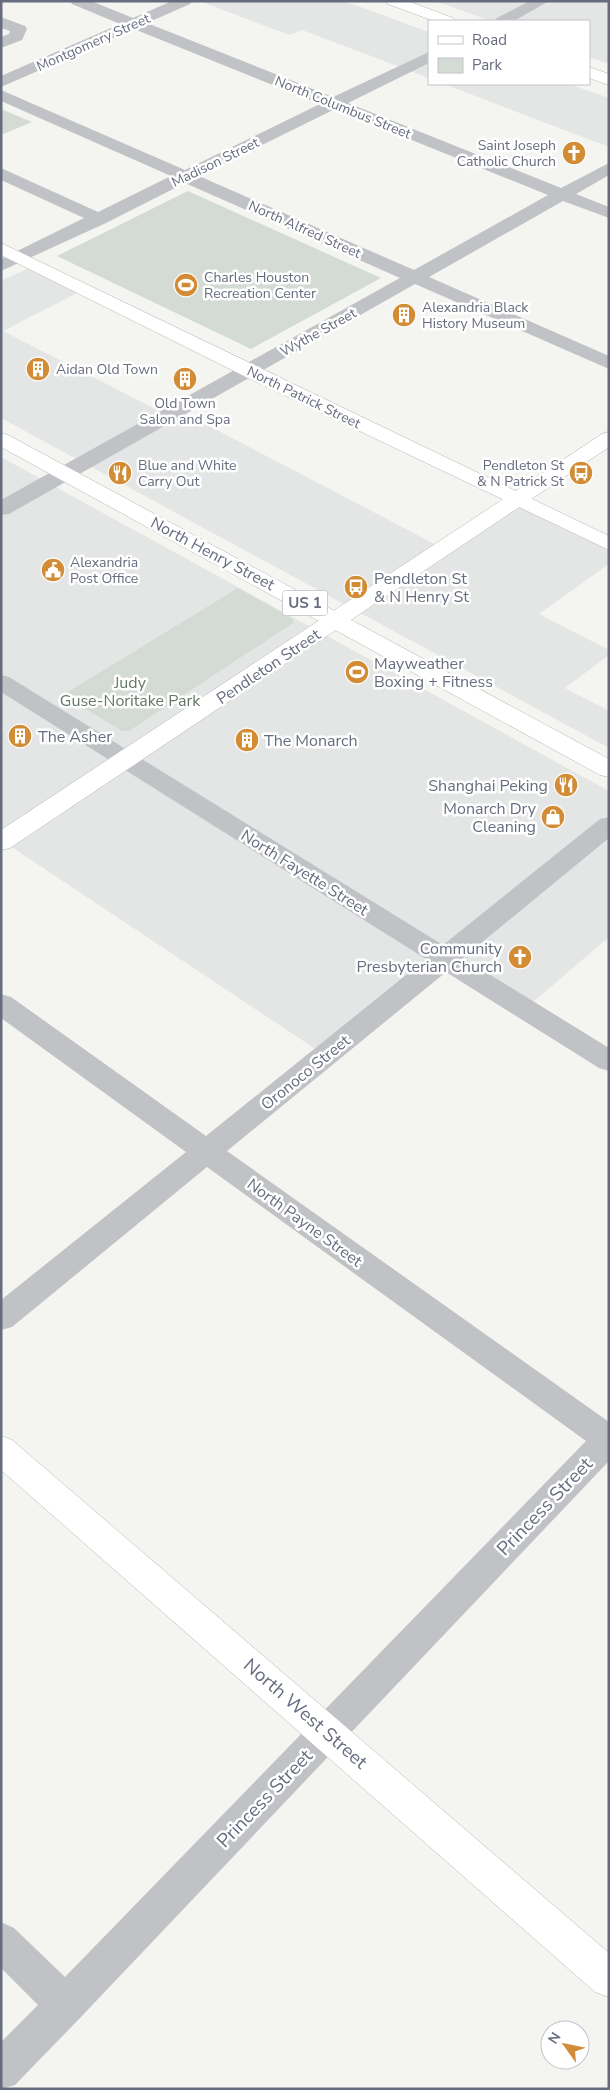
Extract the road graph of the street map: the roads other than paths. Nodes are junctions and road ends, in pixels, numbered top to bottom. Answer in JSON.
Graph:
{"nodes":[{"id":1,"x":77,"y":1,"type":"edge"},
{"id":2,"x":185,"y":1,"type":"edge"},
{"id":3,"x":393,"y":1,"type":"edge"},
{"id":4,"x":542,"y":1,"type":"edge"},
{"id":5,"x":445,"y":20,"type":"edge"},
{"id":6,"x":504,"y":20,"type":"edge"},
{"id":7,"x":1,"y":22,"type":"edge"},
{"id":8,"x":133,"y":24,"type":"junction"},
{"id":9,"x":1,"y":43,"type":"edge"},
{"id":10,"x":428,"y":57,"type":"edge"},
{"id":11,"x":590,"y":72,"type":"edge"},
{"id":12,"x":609,"y":80,"type":"edge"},
{"id":13,"x":1,"y":82,"type":"edge"},
{"id":14,"x":1,"y":95,"type":"edge"},
{"id":15,"x":333,"y":104,"type":"junction"},
{"id":16,"x":609,"y":168,"type":"edge"},
{"id":17,"x":1,"y":173,"type":"edge"},
{"id":18,"x":185,"y":176,"type":"junction"},
{"id":19,"x":562,"y":194,"type":"junction"},
{"id":20,"x":609,"y":213,"type":"edge"},
{"id":21,"x":100,"y":219,"type":"junction"},
{"id":22,"x":1,"y":248,"type":"edge"},
{"id":23,"x":20,"y":257,"type":"junction"},
{"id":24,"x":1,"y":266,"type":"edge"},
{"id":25,"x":414,"y":277,"type":"junction"},
{"id":26,"x":609,"y":362,"type":"edge"},
{"id":27,"x":249,"y":371,"type":"junction"},
{"id":28,"x":609,"y":438,"type":"edge"},
{"id":29,"x":1,"y":439,"type":"edge"},
{"id":30,"x":65,"y":473,"type":"junction"},
{"id":31,"x":517,"y":499,"type":"junction"},
{"id":32,"x":1,"y":509,"type":"edge"},
{"id":33,"x":609,"y":544,"type":"edge"},
{"id":34,"x":336,"y":620,"type":"junction"},
{"id":35,"x":1,"y":682,"type":"edge"},
{"id":36,"x":125,"y":759,"type":"junction"},
{"id":37,"x":609,"y":769,"type":"edge"},
{"id":38,"x":609,"y":825,"type":"edge"},
{"id":39,"x":1,"y":842,"type":"edge"},
{"id":40,"x":445,"y":960,"type":"junction"},
{"id":41,"x":1,"y":1004,"type":"edge"},
{"id":42,"x":609,"y":1061,"type":"edge"},
{"id":43,"x":207,"y":1151,"type":"junction"},
{"id":44,"x":1,"y":1318,"type":"edge"},
{"id":45,"x":609,"y":1439,"type":"edge"},
{"id":46,"x":1,"y":1450,"type":"edge"},
{"id":47,"x":327,"y":1732,"type":"junction"},
{"id":48,"x":1,"y":1941,"type":"edge"},
{"id":49,"x":609,"y":1978,"type":"edge"},
{"id":50,"x":64,"y":2005,"type":"junction"},
{"id":51,"x":1,"y":2071,"type":"edge"}],
"edges":[{"from":1,"to":8,"type":"street","name":"North Columbus Street"},
{"from":2,"to":8,"type":"street","name":"Montgomery Street"},
{"from":3,"to":5,"type":"main road"},
{"from":4,"to":6,"type":"street"},
{"from":7,"to":9,"type":"street"},
{"from":8,"to":13,"type":"street","name":"Montgomery Street"},
{"from":8,"to":15,"type":"street","name":"North Columbus Street"},
{"from":10,"to":15,"type":"street","name":"Madison Street"},
{"from":11,"to":12,"type":"main road"},
{"from":14,"to":18,"type":"street","name":"North Alfred Street"},
{"from":15,"to":18,"type":"street","name":"Madison Street"},
{"from":15,"to":19,"type":"street","name":"North Columbus Street"},
{"from":16,"to":19,"type":"street","name":"Wythe Street"},
{"from":17,"to":21,"type":"street"},
{"from":18,"to":21,"type":"street","name":"Madison Street"},
{"from":18,"to":25,"type":"street","name":"North Alfred Street"},
{"from":19,"to":20,"type":"street","name":"North Columbus Street"},
{"from":19,"to":25,"type":"street","name":"Wythe Street"},
{"from":21,"to":23,"type":"street","name":"Madison Street"},
{"from":22,"to":23,"type":"main road","name":"North Patrick Street"},
{"from":23,"to":24,"type":"street","name":"Madison Street"},
{"from":23,"to":27,"type":"main road","name":"North Patrick Street"},
{"from":25,"to":26,"type":"street","name":"North Alfred Street"},
{"from":25,"to":27,"type":"street","name":"Wythe Street"},
{"from":27,"to":30,"type":"street","name":"Wythe Street"},
{"from":27,"to":31,"type":"main road","name":"North Patrick Street"},
{"from":28,"to":31,"type":"main road","name":"Pendleton Street"},
{"from":29,"to":30,"type":"main road","name":"North Henry Street","number":"US 1"},
{"from":30,"to":32,"type":"street","name":"Wythe Street"},
{"from":30,"to":34,"type":"main road","name":"North Henry Street","number":"US 1"},
{"from":31,"to":33,"type":"main road","name":"North Patrick Street"},
{"from":31,"to":34,"type":"main road","name":"Pendleton Street"},
{"from":34,"to":36,"type":"main road","name":"Pendleton Street"},
{"from":34,"to":37,"type":"main road","name":"North Henry Street","number":"US 1"},
{"from":35,"to":36,"type":"street","name":"North Fayette Street"},
{"from":36,"to":39,"type":"main road","name":"Pendleton Street"},
{"from":36,"to":40,"type":"street","name":"North Fayette Street"},
{"from":38,"to":40,"type":"street","name":"Oronoco Street"},
{"from":40,"to":42,"type":"street","name":"North Fayette Street"},
{"from":40,"to":43,"type":"street","name":"Oronoco Street"},
{"from":41,"to":43,"type":"street","name":"North Payne Street"},
{"from":43,"to":44,"type":"street","name":"Oronoco Street"},
{"from":43,"to":45,"type":"street","name":"North Payne Street"},
{"from":45,"to":47,"type":"street","name":"Princess Street"},
{"from":46,"to":47,"type":"main road","name":"North West Street"},
{"from":47,"to":49,"type":"main road","name":"North West Street"},
{"from":47,"to":50,"type":"street","name":"Princess Street"},
{"from":48,"to":50,"type":"street"},
{"from":50,"to":51,"type":"street","name":"Princess Street"}]}
